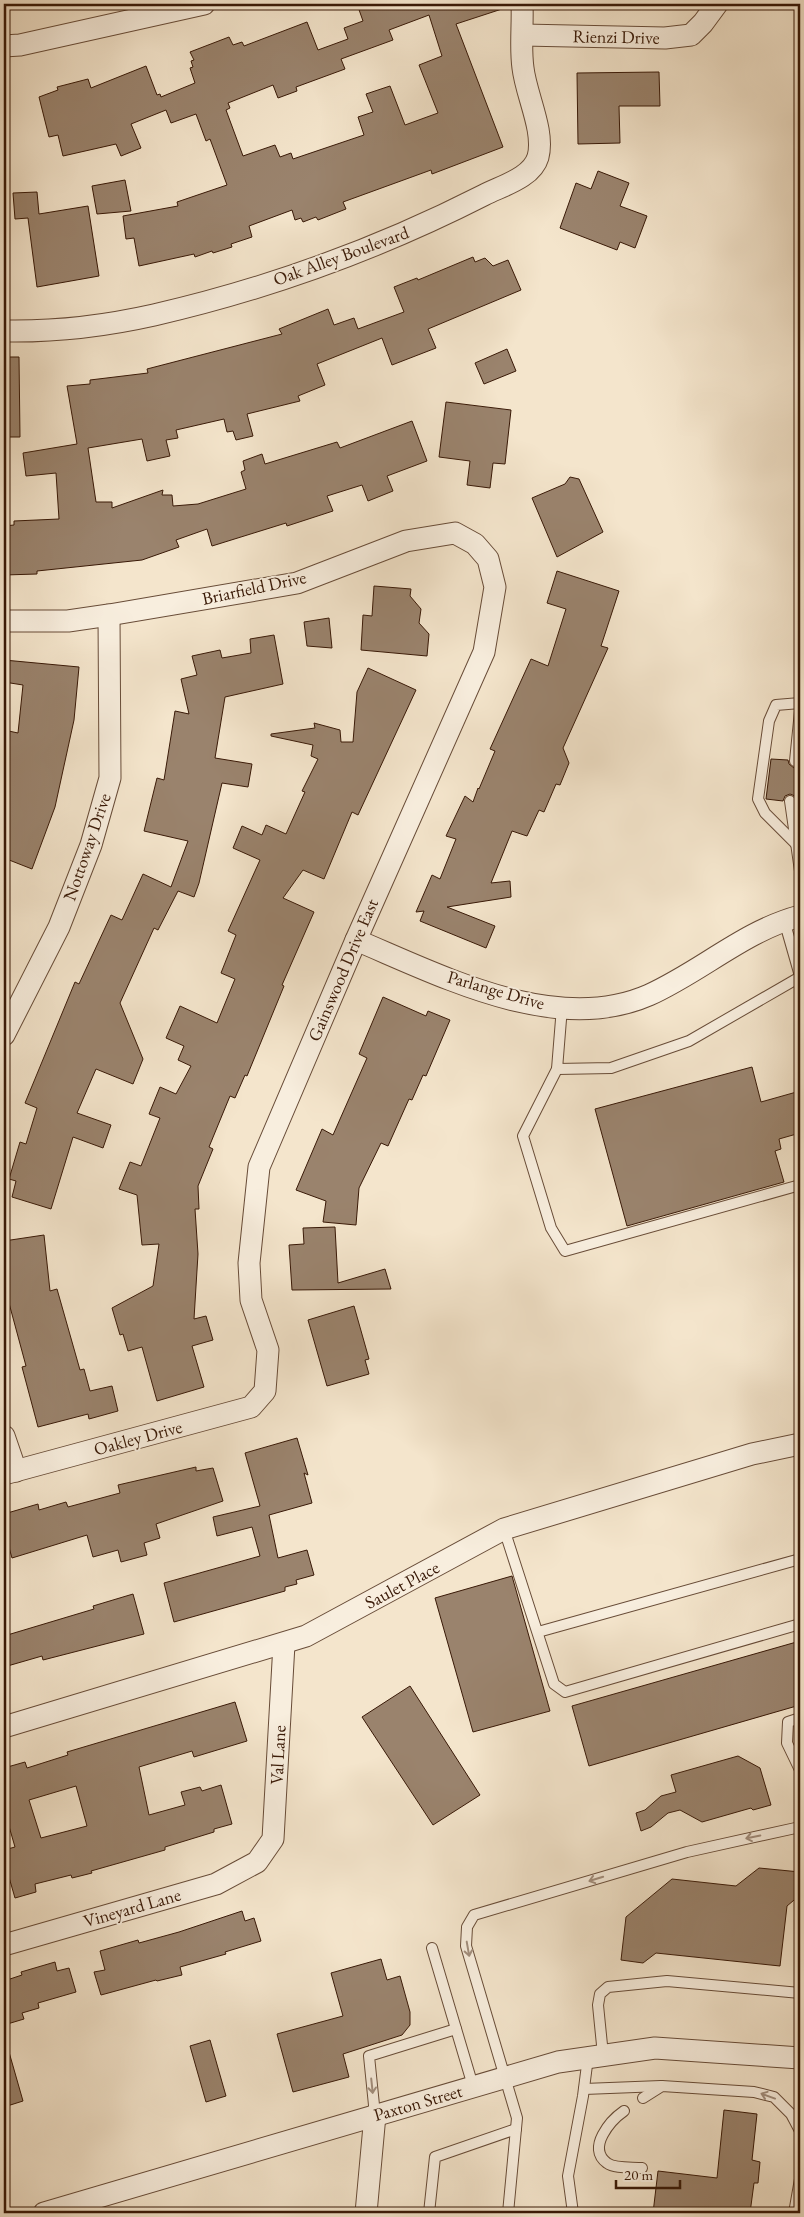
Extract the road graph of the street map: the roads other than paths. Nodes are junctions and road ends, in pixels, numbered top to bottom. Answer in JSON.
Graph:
{"nodes":[{"id":1,"x":204,"y":4,"type":"edge"},
{"id":2,"x":522,"y":4,"type":"edge"},
{"id":3,"x":716,"y":4,"type":"edge"},
{"id":4,"x":523,"y":35,"type":"junction"},
{"id":5,"x":4,"y":46,"type":"edge"},
{"id":6,"x":4,"y":331,"type":"edge"},
{"id":7,"x":488,"y":559,"type":"joint"},
{"id":8,"x":109,"y":616,"type":"junction"},
{"id":9,"x":4,"y":621,"type":"edge"},
{"id":10,"x":800,"y":703,"type":"edge"},
{"id":11,"x":800,"y":711,"type":"edge"},
{"id":12,"x":795,"y":761,"type":"dead end"},
{"id":13,"x":790,"y":802,"type":"dead end"},
{"id":14,"x":797,"y":845,"type":"junction"},
{"id":15,"x":800,"y":871,"type":"edge"},
{"id":16,"x":792,"y":918,"type":"edge"},
{"id":17,"x":356,"y":940,"type":"junction"},
{"id":18,"x":800,"y":976,"type":"edge"},
{"id":19,"x":562,"y":1007,"type":"junction"},
{"id":20,"x":4,"y":1035,"type":"edge"},
{"id":21,"x":557,"y":1069,"type":"junction"},
{"id":22,"x":800,"y":1186,"type":"edge"},
{"id":23,"x":265,"y":1391,"type":"joint"},
{"id":24,"x":4,"y":1436,"type":"edge"},
{"id":25,"x":800,"y":1446,"type":"edge"},
{"id":26,"x":10,"y":1473,"type":"edge"},
{"id":27,"x":504,"y":1529,"type":"junction"},
{"id":28,"x":800,"y":1559,"type":"edge"},
{"id":29,"x":800,"y":1624,"type":"edge"},
{"id":30,"x":538,"y":1632,"type":"junction"},
{"id":31,"x":284,"y":1644,"type":"junction"},
{"id":32,"x":800,"y":1718,"type":"edge"},
{"id":33,"x":4,"y":1727,"type":"edge"},
{"id":34,"x":800,"y":1770,"type":"edge"},
{"id":35,"x":800,"y":1827,"type":"edge"},
{"id":36,"x":257,"y":1862,"type":"joint"},
{"id":37,"x":4,"y":1945,"type":"edge"},
{"id":38,"x":432,"y":1948,"type":"dead end"},
{"id":39,"x":800,"y":1993,"type":"edge"},
{"id":40,"x":456,"y":2029,"type":"junction"},
{"id":41,"x":596,"y":2056,"type":"junction"},
{"id":42,"x":800,"y":2058,"type":"edge"},
{"id":43,"x":506,"y":2077,"type":"junction"},
{"id":44,"x":473,"y":2086,"type":"junction"},
{"id":45,"x":662,"y":2086,"type":"junction"},
{"id":46,"x":584,"y":2089,"type":"junction"},
{"id":47,"x":643,"y":2098,"type":"dead end"},
{"id":48,"x":624,"y":2111,"type":"dead end"},
{"id":49,"x":375,"y":2115,"type":"junction"},
{"id":50,"x":516,"y":2129,"type":"junction"},
{"id":51,"x":800,"y":2131,"type":"edge"},
{"id":52,"x":800,"y":2155,"type":"edge"},
{"id":53,"x":642,"y":2168,"type":"dead end"},
{"id":54,"x":44,"y":2213,"type":"edge"},
{"id":55,"x":366,"y":2213,"type":"edge"},
{"id":56,"x":429,"y":2213,"type":"edge"},
{"id":57,"x":508,"y":2213,"type":"edge"},
{"id":58,"x":573,"y":2213,"type":"edge"},
{"id":59,"x":794,"y":2213,"type":"edge"}],
"edges":[{"from":1,"to":5,"type":"street"},
{"from":2,"to":4,"type":"street","name":"Oak Alley Boulevard"},
{"from":3,"to":4,"type":"street","name":"Rienzi Drive"},
{"from":4,"to":6,"type":"street","name":"Oak Alley Boulevard"},
{"from":7,"to":8,"type":"street","name":"Briarfield Drive"},
{"from":7,"to":17,"type":"street","name":"Gainswood Drive East"},
{"from":8,"to":9,"type":"street","name":"Briarfield Drive"},
{"from":8,"to":20,"type":"street","name":"Nottoway Drive"},
{"from":10,"to":14,"type":"lane"},
{"from":11,"to":12,"type":"lane"},
{"from":13,"to":14,"type":"lane"},
{"from":14,"to":15,"type":"lane"},
{"from":16,"to":18,"type":"lane"},
{"from":16,"to":19,"type":"street","name":"Parlange Drive"},
{"from":17,"to":19,"type":"street","name":"Parlange Drive"},
{"from":17,"to":23,"type":"street","name":"Gainswood Drive East"},
{"from":18,"to":21,"type":"lane"},
{"from":19,"to":21,"type":"lane"},
{"from":21,"to":22,"type":"lane"},
{"from":23,"to":26,"type":"street","name":"Oakley Drive"},
{"from":24,"to":26,"type":"street"},
{"from":25,"to":27,"type":"street","name":"Saulet Place"},
{"from":27,"to":30,"type":"lane"},
{"from":27,"to":31,"type":"street","name":"Saulet Place"},
{"from":28,"to":30,"type":"lane"},
{"from":29,"to":30,"type":"lane"},
{"from":31,"to":33,"type":"street","name":"Saulet Place"},
{"from":31,"to":36,"type":"street","name":"Val Lane"},
{"from":32,"to":34,"type":"lane"},
{"from":35,"to":43,"type":"lane","one_way":true},
{"from":36,"to":37,"type":"street","name":"Vineyard Lane"},
{"from":38,"to":40,"type":"lane"},
{"from":39,"to":41,"type":"lane"},
{"from":40,"to":44,"type":"lane"},
{"from":40,"to":49,"type":"lane","one_way":true},
{"from":41,"to":42,"type":"street","name":"Paxton Street"},
{"from":41,"to":43,"type":"street","name":"Paxton Street"},
{"from":41,"to":46,"type":"lane"},
{"from":43,"to":44,"type":"street","name":"Paxton Street"},
{"from":43,"to":50,"type":"lane"},
{"from":44,"to":49,"type":"street","name":"Paxton Street"},
{"from":45,"to":46,"type":"lane"},
{"from":45,"to":47,"type":"lane"},
{"from":51,"to":45,"type":"lane","one_way":true},
{"from":46,"to":58,"type":"lane"},
{"from":48,"to":53,"type":"lane"},
{"from":49,"to":54,"type":"street","name":"Paxton Street"},
{"from":49,"to":55,"type":"street"},
{"from":50,"to":56,"type":"lane"},
{"from":50,"to":57,"type":"lane"},
{"from":52,"to":59,"type":"lane"}]}
